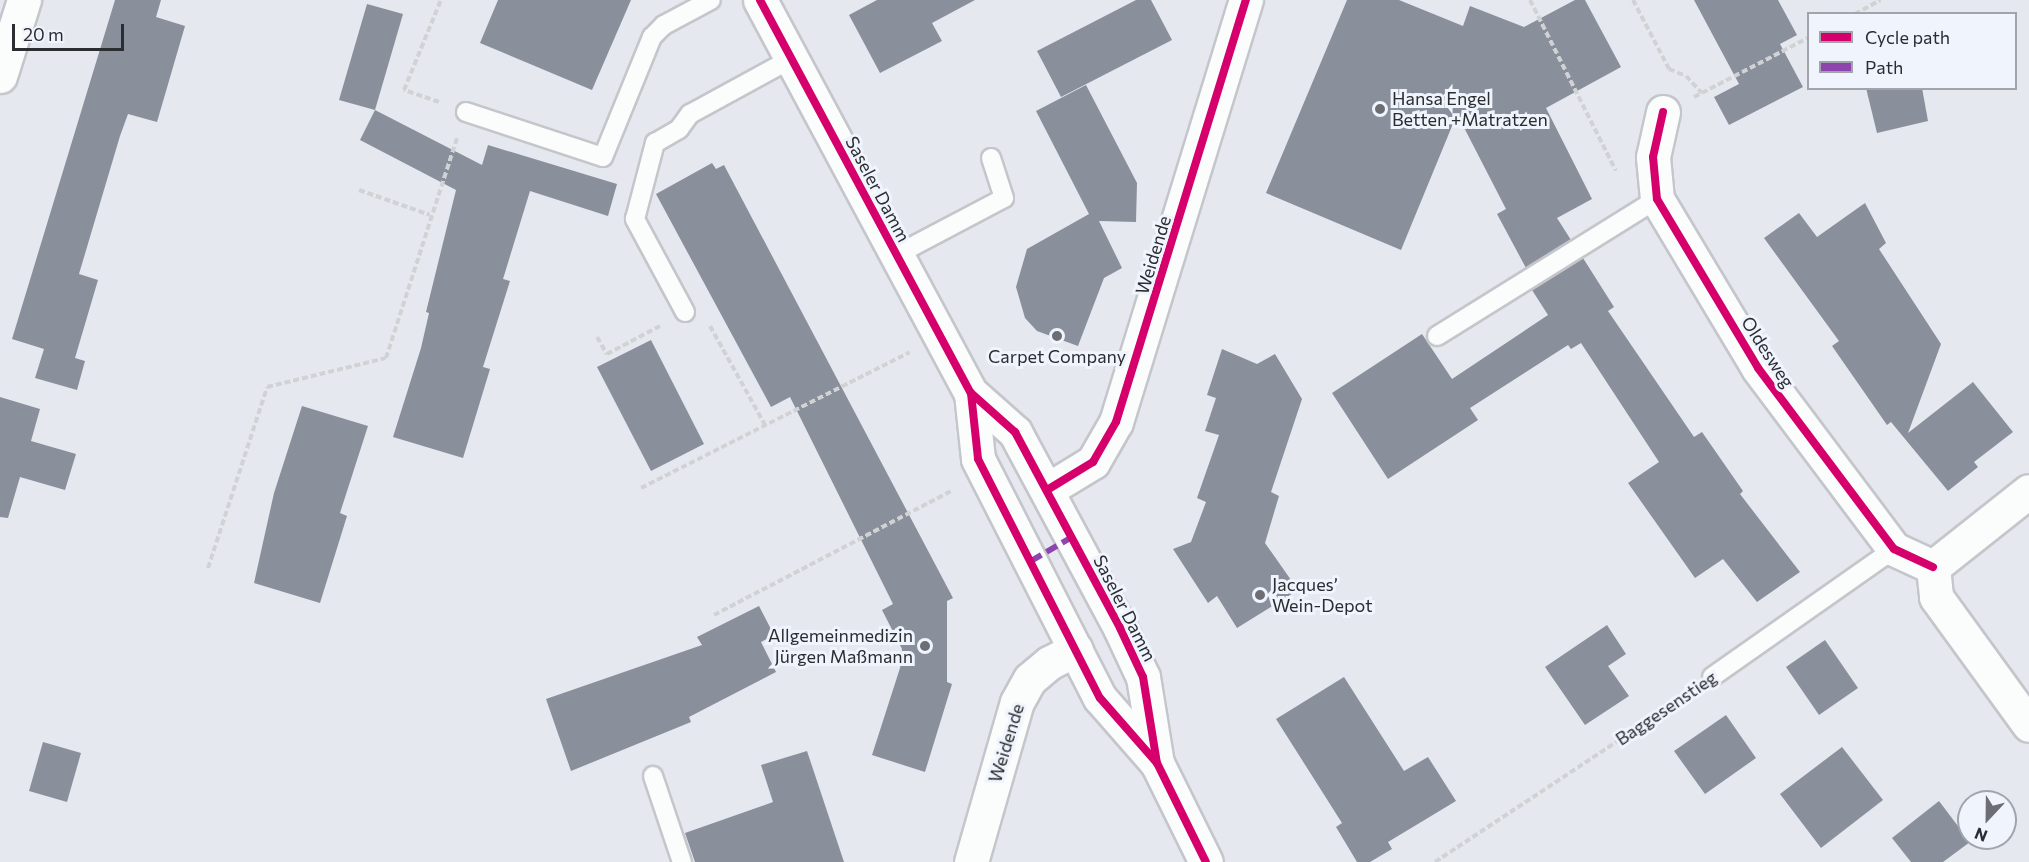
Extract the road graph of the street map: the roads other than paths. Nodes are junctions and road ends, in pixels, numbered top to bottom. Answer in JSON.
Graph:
{"nodes":[{"id":1,"x":24,"y":0,"type":"edge"},
{"id":2,"x":711,"y":0,"type":"edge"},
{"id":3,"x":760,"y":0,"type":"edge"},
{"id":4,"x":1246,"y":0,"type":"edge"},
{"id":5,"x":791,"y":59,"type":"junction"},
{"id":6,"x":0,"y":76,"type":"edge"},
{"id":7,"x":466,"y":112,"type":"road end"},
{"id":8,"x":1664,"y":112,"type":"road end"},
{"id":9,"x":991,"y":158,"type":"dead end"},
{"id":10,"x":1647,"y":205,"type":"junction"},
{"id":11,"x":896,"y":255,"type":"junction"},
{"id":12,"x":686,"y":312,"type":"road end"},
{"id":13,"x":1437,"y":336,"type":"dead end"},
{"id":14,"x":971,"y":393,"type":"junction"},
{"id":15,"x":1047,"y":490,"type":"junction"},
{"id":16,"x":2029,"y":491,"type":"edge"},
{"id":17,"x":1894,"y":549,"type":"junction"},
{"id":18,"x":1933,"y":567,"type":"junction"},
{"id":19,"x":1076,"y":650,"type":"junction"},
{"id":20,"x":1712,"y":677,"type":"road end"},
{"id":21,"x":2029,"y":725,"type":"edge"},
{"id":22,"x":1157,"y":763,"type":"junction"},
{"id":23,"x":653,"y":776,"type":"dead end"},
{"id":24,"x":682,"y":862,"type":"edge"},
{"id":25,"x":971,"y":862,"type":"edge"},
{"id":26,"x":1206,"y":862,"type":"edge"}],
"edges":[{"from":1,"to":6,"type":"street"},
{"from":2,"to":7,"type":"lane"},
{"from":3,"to":5,"type":"street","name":"Saseler Damm"},
{"from":4,"to":15,"type":"street","name":"Weidende"},
{"from":5,"to":11,"type":"street","name":"Saseler Damm"},
{"from":5,"to":12,"type":"lane"},
{"from":8,"to":10,"type":"street","name":"Oldesweg"},
{"from":9,"to":11,"type":"lane"},
{"from":10,"to":13,"type":"lane"},
{"from":10,"to":17,"type":"street","name":"Oldesweg"},
{"from":11,"to":14,"type":"street","name":"Saseler Damm"},
{"from":14,"to":15,"type":"street","name":"Saseler Damm"},
{"from":14,"to":19,"type":"street","name":"Saseler Damm"},
{"from":15,"to":22,"type":"street","name":"Saseler Damm"},
{"from":16,"to":18,"type":"street"},
{"from":17,"to":18,"type":"street","name":"Oldesweg"},
{"from":17,"to":20,"type":"lane","name":"Baggesenstieg"},
{"from":18,"to":21,"type":"street"},
{"from":19,"to":22,"type":"street","name":"Saseler Damm"},
{"from":19,"to":25,"type":"street","name":"Weidende"},
{"from":22,"to":26,"type":"street","name":"Saseler Damm"},
{"from":23,"to":24,"type":"lane"}]}
